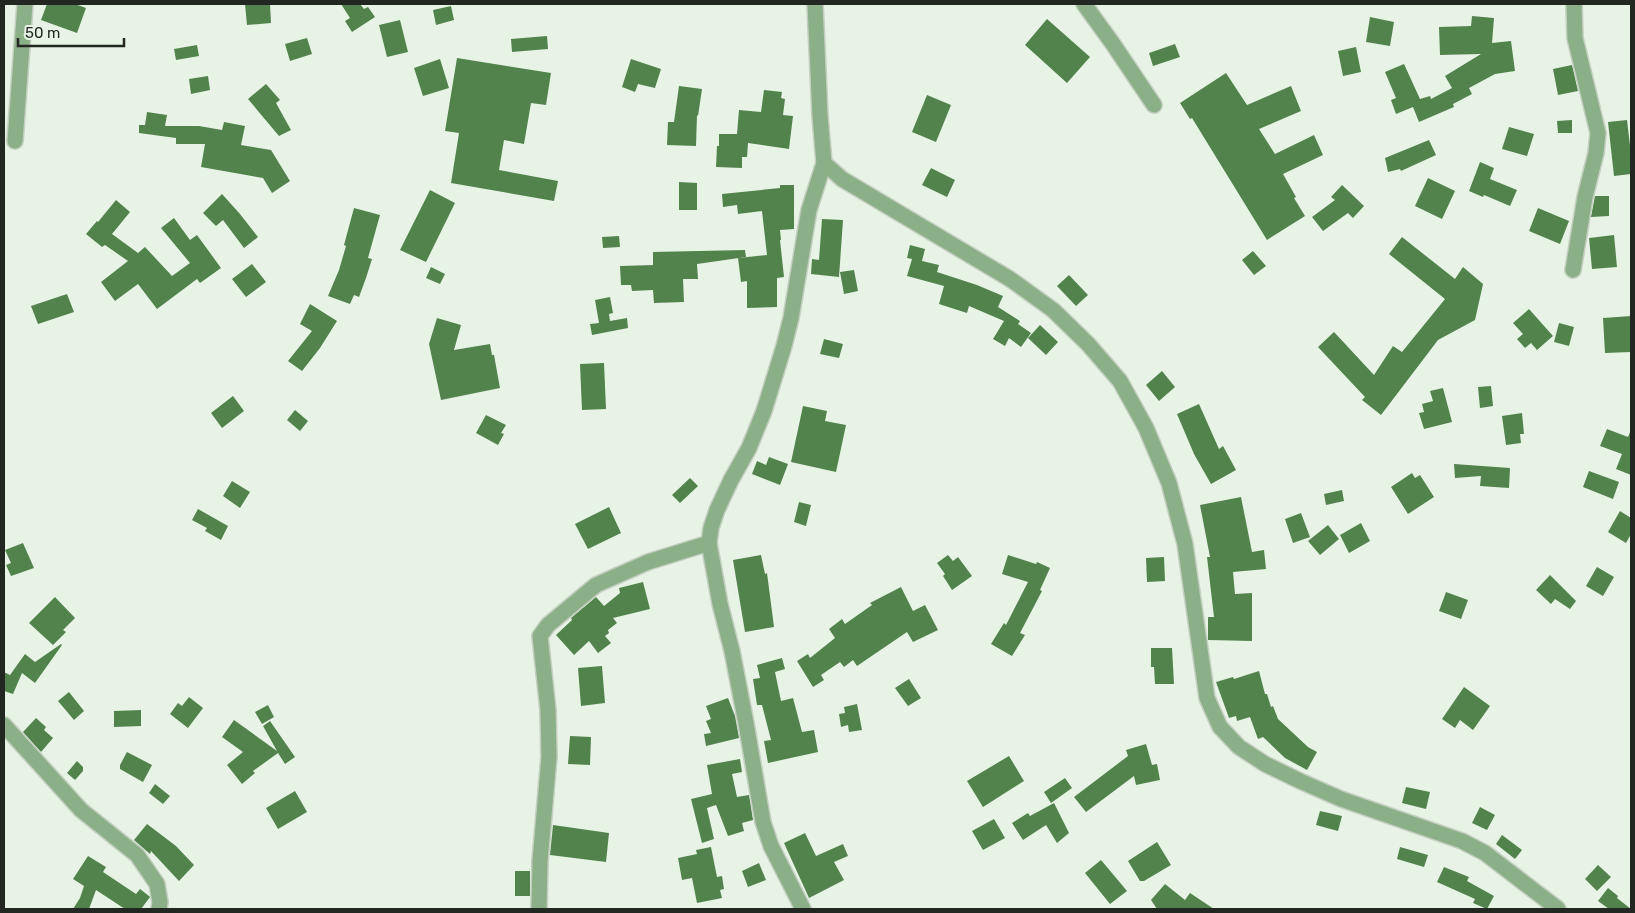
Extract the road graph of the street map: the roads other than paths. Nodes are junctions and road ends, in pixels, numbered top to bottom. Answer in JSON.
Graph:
{"nodes":[{"id":1,"x":25,"y":4,"type":"edge"},
{"id":2,"x":815,"y":4,"type":"edge"},
{"id":3,"x":1084,"y":4,"type":"edge"},
{"id":4,"x":1574,"y":4,"type":"edge"},
{"id":5,"x":1154,"y":105,"type":"dead end"},
{"id":6,"x":15,"y":141,"type":"dead end"},
{"id":7,"x":824,"y":163,"type":"junction"},
{"id":8,"x":1573,"y":270,"type":"dead end"},
{"id":9,"x":709,"y":543,"type":"junction"},
{"id":10,"x":4,"y":725,"type":"edge"},
{"id":11,"x":1552,"y":905,"type":"edge"},
{"id":12,"x":159,"y":909,"type":"edge"},
{"id":13,"x":539,"y":909,"type":"edge"},
{"id":14,"x":803,"y":909,"type":"edge"}],
"edges":[{"from":1,"to":6,"type":"street"},
{"from":2,"to":7,"type":"street"},
{"from":3,"to":5,"type":"street"},
{"from":4,"to":8,"type":"street"},
{"from":7,"to":9,"type":"street"},
{"from":7,"to":11,"type":"street"},
{"from":9,"to":13,"type":"street"},
{"from":9,"to":14,"type":"street"},
{"from":10,"to":12,"type":"street"}]}
